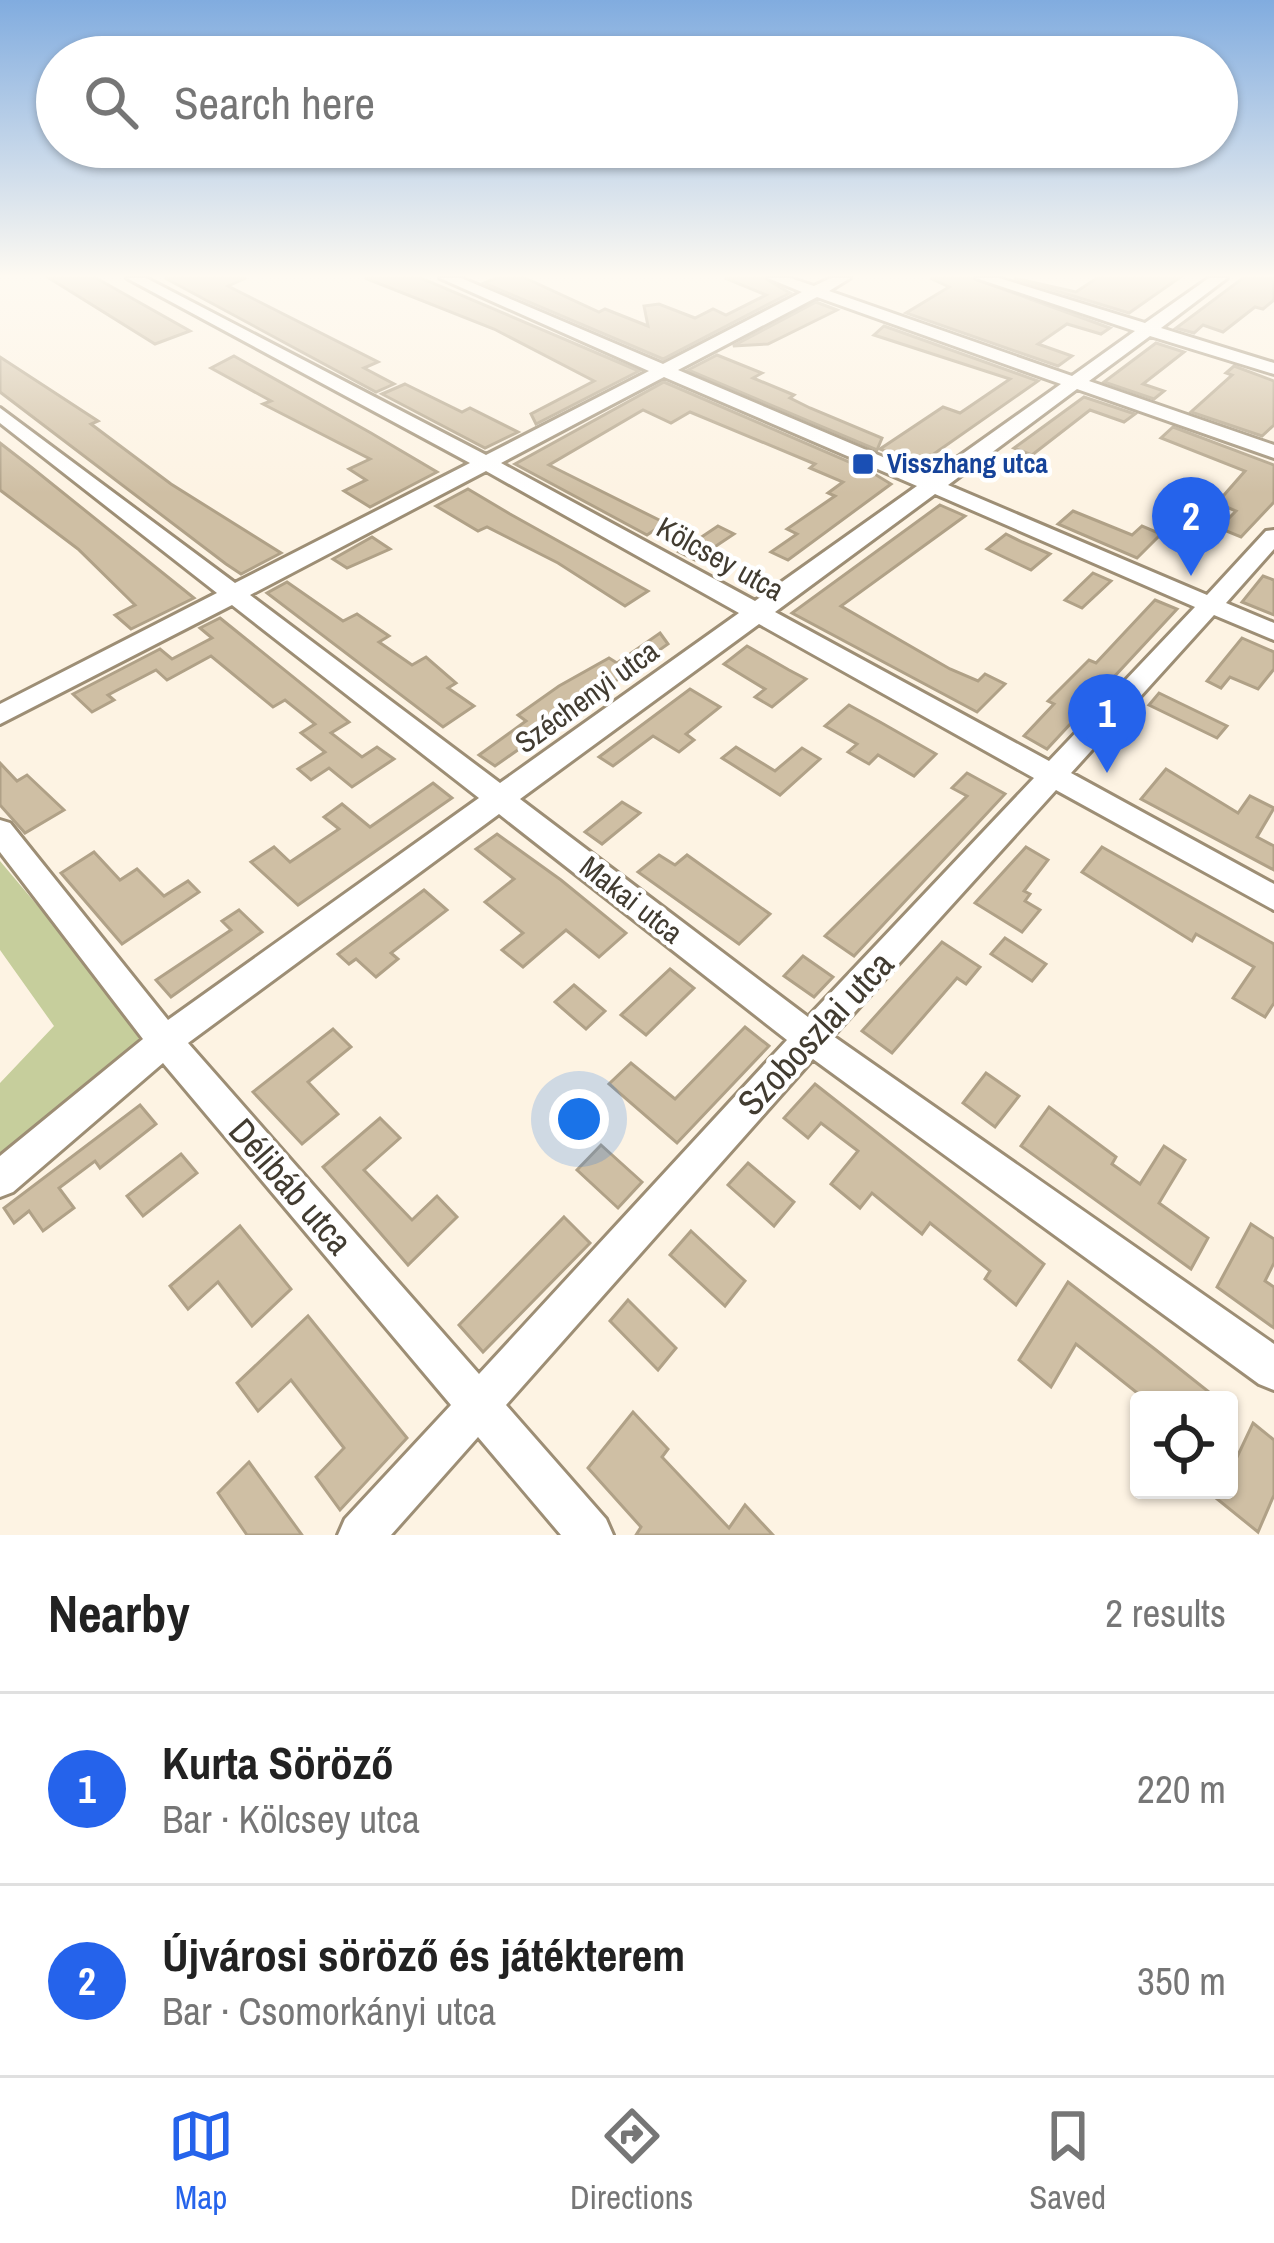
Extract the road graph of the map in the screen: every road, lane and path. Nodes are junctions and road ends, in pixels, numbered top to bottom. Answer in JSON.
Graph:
{"nodes":[{"id":1,"x":270,"y":350,"type":"edge"},
{"id":2,"x":615,"y":350,"type":"edge"},
{"id":3,"x":705,"y":350,"type":"edge"},
{"id":4,"x":982,"y":350,"type":"edge"},
{"id":5,"x":1117,"y":350,"type":"edge"},
{"id":6,"x":1212,"y":350,"type":"edge"},
{"id":7,"x":1274,"y":369,"type":"edge"},
{"id":8,"x":665,"y":371,"type":"junction"},
{"id":9,"x":1073,"y":381,"type":"junction"},
{"id":10,"x":0,"y":413,"type":"edge"},
{"id":11,"x":1274,"y":452,"type":"edge"},
{"id":12,"x":486,"y":464,"type":"junction"},
{"id":13,"x":935,"y":487,"type":"junction"},
{"id":14,"x":1274,"y":536,"type":"edge"},
{"id":15,"x":235,"y":594,"type":"junction"},
{"id":16,"x":1210,"y":606,"type":"junction"},
{"id":17,"x":758,"y":614,"type":"junction"},
{"id":18,"x":1274,"y":632,"type":"edge"},
{"id":19,"x":0,"y":716,"type":"edge"},
{"id":20,"x":1052,"y":777,"type":"junction"},
{"id":21,"x":501,"y":799,"type":"junction"},
{"id":22,"x":0,"y":831,"type":"edge"},
{"id":23,"x":1274,"y":898,"type":"edge"},
{"id":24,"x":810,"y":1038,"type":"junction"},
{"id":25,"x":165,"y":1041,"type":"junction"},
{"id":26,"x":0,"y":1179,"type":"edge"},
{"id":27,"x":1274,"y":1369,"type":"edge"},
{"id":28,"x":479,"y":1404,"type":"junction"},
{"id":29,"x":361,"y":1535,"type":"edge"},
{"id":30,"x":590,"y":1535,"type":"edge"}],
"edges":[{"from":1,"to":12,"type":"street","name":"Kölcsey utca"},
{"from":2,"to":8,"type":"street"},
{"from":3,"to":8,"type":"street"},
{"from":4,"to":9,"type":"street"},
{"from":5,"to":9,"type":"street","name":"Széchenyi utca"},
{"from":6,"to":7,"type":"street"},
{"from":8,"to":12,"type":"street"},
{"from":8,"to":13,"type":"street"},
{"from":9,"to":11,"type":"street"},
{"from":9,"to":13,"type":"street","name":"Széchenyi utca"},
{"from":10,"to":15,"type":"street","name":"Makai utca"},
{"from":12,"to":15,"type":"street"},
{"from":12,"to":17,"type":"street","name":"Kölcsey utca"},
{"from":13,"to":16,"type":"street"},
{"from":13,"to":17,"type":"street","name":"Széchenyi utca"},
{"from":14,"to":16,"type":"street","name":"Szoboszlai utca"},
{"from":15,"to":19,"type":"street"},
{"from":15,"to":21,"type":"street","name":"Makai utca"},
{"from":16,"to":18,"type":"street"},
{"from":16,"to":20,"type":"street","name":"Szoboszlai utca"},
{"from":17,"to":20,"type":"street","name":"Kölcsey utca"},
{"from":17,"to":21,"type":"street","name":"Széchenyi utca"},
{"from":20,"to":23,"type":"street","name":"Kölcsey utca"},
{"from":20,"to":24,"type":"street","name":"Szoboszlai utca"},
{"from":21,"to":24,"type":"street","name":"Makai utca"},
{"from":21,"to":25,"type":"street","name":"Széchenyi utca"},
{"from":22,"to":25,"type":"street","name":"Délibáb utca"},
{"from":24,"to":27,"type":"street","name":"Makai utca"},
{"from":24,"to":28,"type":"street","name":"Szoboszlai utca"},
{"from":25,"to":26,"type":"street","name":"Széchenyi utca"},
{"from":25,"to":28,"type":"street","name":"Délibáb utca"},
{"from":28,"to":29,"type":"street","name":"Szoboszlai utca"},
{"from":28,"to":30,"type":"street","name":"Délibáb utca"}]}
